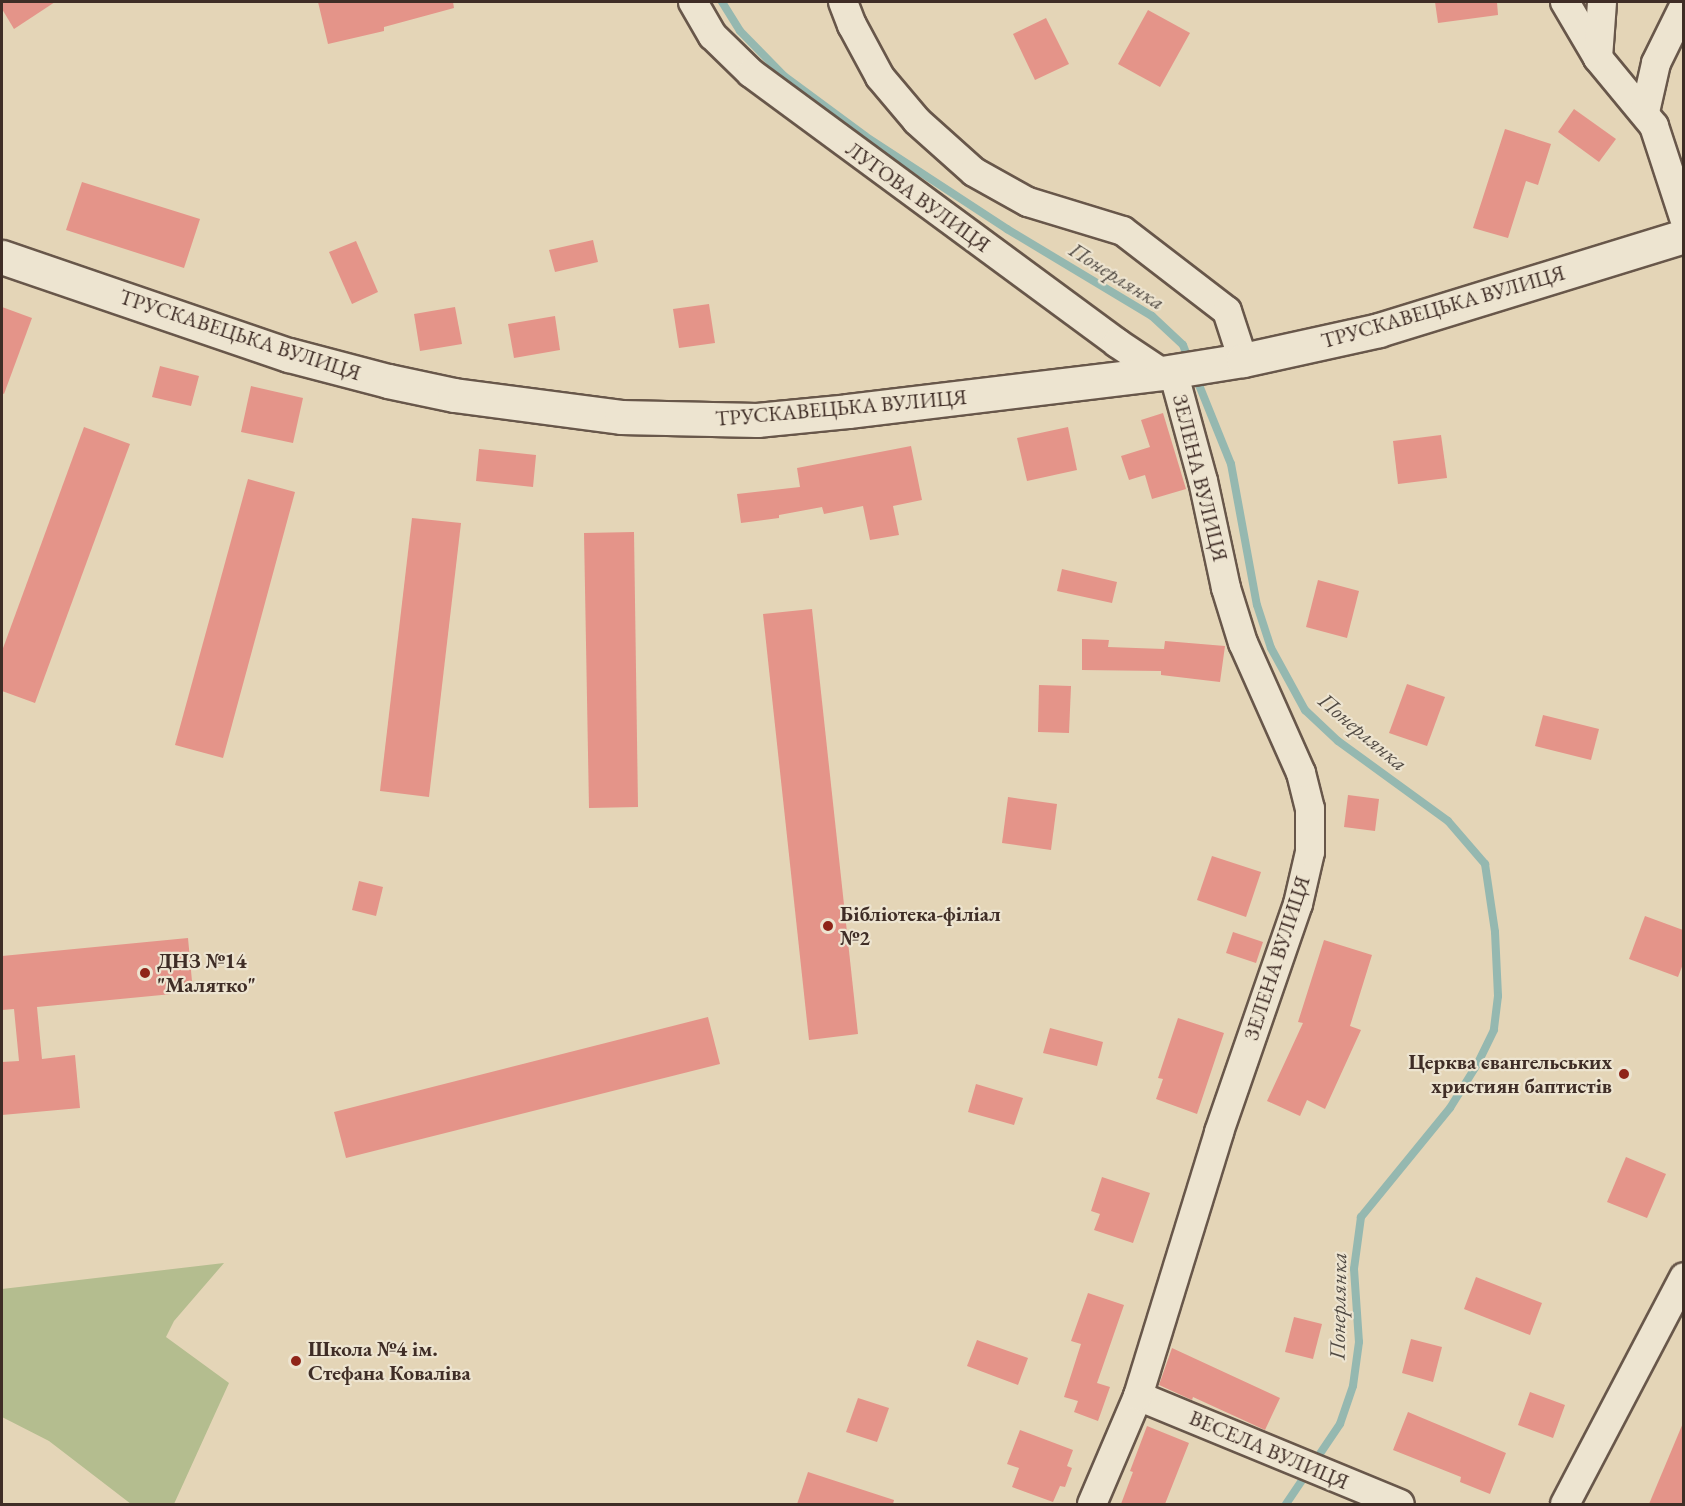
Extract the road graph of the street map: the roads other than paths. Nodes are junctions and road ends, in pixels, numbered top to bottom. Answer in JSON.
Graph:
{"nodes":[{"id":1,"x":693,"y":2,"type":"edge"},
{"id":2,"x":843,"y":2,"type":"edge"},
{"id":3,"x":1565,"y":2,"type":"edge"},
{"id":4,"x":1602,"y":2,"type":"edge"},
{"id":5,"x":1683,"y":6,"type":"edge"},
{"id":6,"x":1598,"y":58,"type":"junction"},
{"id":7,"x":1645,"y":112,"type":"junction"},
{"id":8,"x":1683,"y":218,"type":"edge"},
{"id":9,"x":1683,"y":236,"type":"edge"},
{"id":10,"x":2,"y":257,"type":"edge"},
{"id":11,"x":1229,"y":362,"type":"junction"},
{"id":12,"x":1172,"y":371,"type":"junction"},
{"id":13,"x":1683,"y":1277,"type":"edge"},
{"id":14,"x":1138,"y":1396,"type":"junction"},
{"id":15,"x":1092,"y":1504,"type":"edge"},
{"id":16,"x":1400,"y":1504,"type":"edge"},
{"id":17,"x":1565,"y":1504,"type":"edge"}],
"edges":[{"from":1,"to":12,"type":"street","name":"ЛУГОВА ВУЛИЦЯ"},
{"from":2,"to":11,"type":"street"},
{"from":3,"to":6,"type":"street"},
{"from":4,"to":6,"type":"street"},
{"from":5,"to":7,"type":"street"},
{"from":6,"to":7,"type":"street"},
{"from":7,"to":8,"type":"street"},
{"from":9,"to":11,"type":"main road","name":"ТРУСКАВЕЦЬКА ВУЛИЦЯ"},
{"from":10,"to":12,"type":"main road","name":"ТРУСКАВЕЦЬКА ВУЛИЦЯ"},
{"from":11,"to":12,"type":"main road","name":"ТРУСКАВЕЦЬКА ВУЛИЦЯ"},
{"from":12,"to":14,"type":"street","name":"ЗЕЛЕНА ВУЛИЦЯ"},
{"from":13,"to":17,"type":"street"},
{"from":14,"to":15,"type":"street","name":"ЗЕЛЕНА ВУЛИЦЯ"},
{"from":14,"to":16,"type":"street","name":"ВЕСЕЛА ВУЛИЦЯ"}]}
